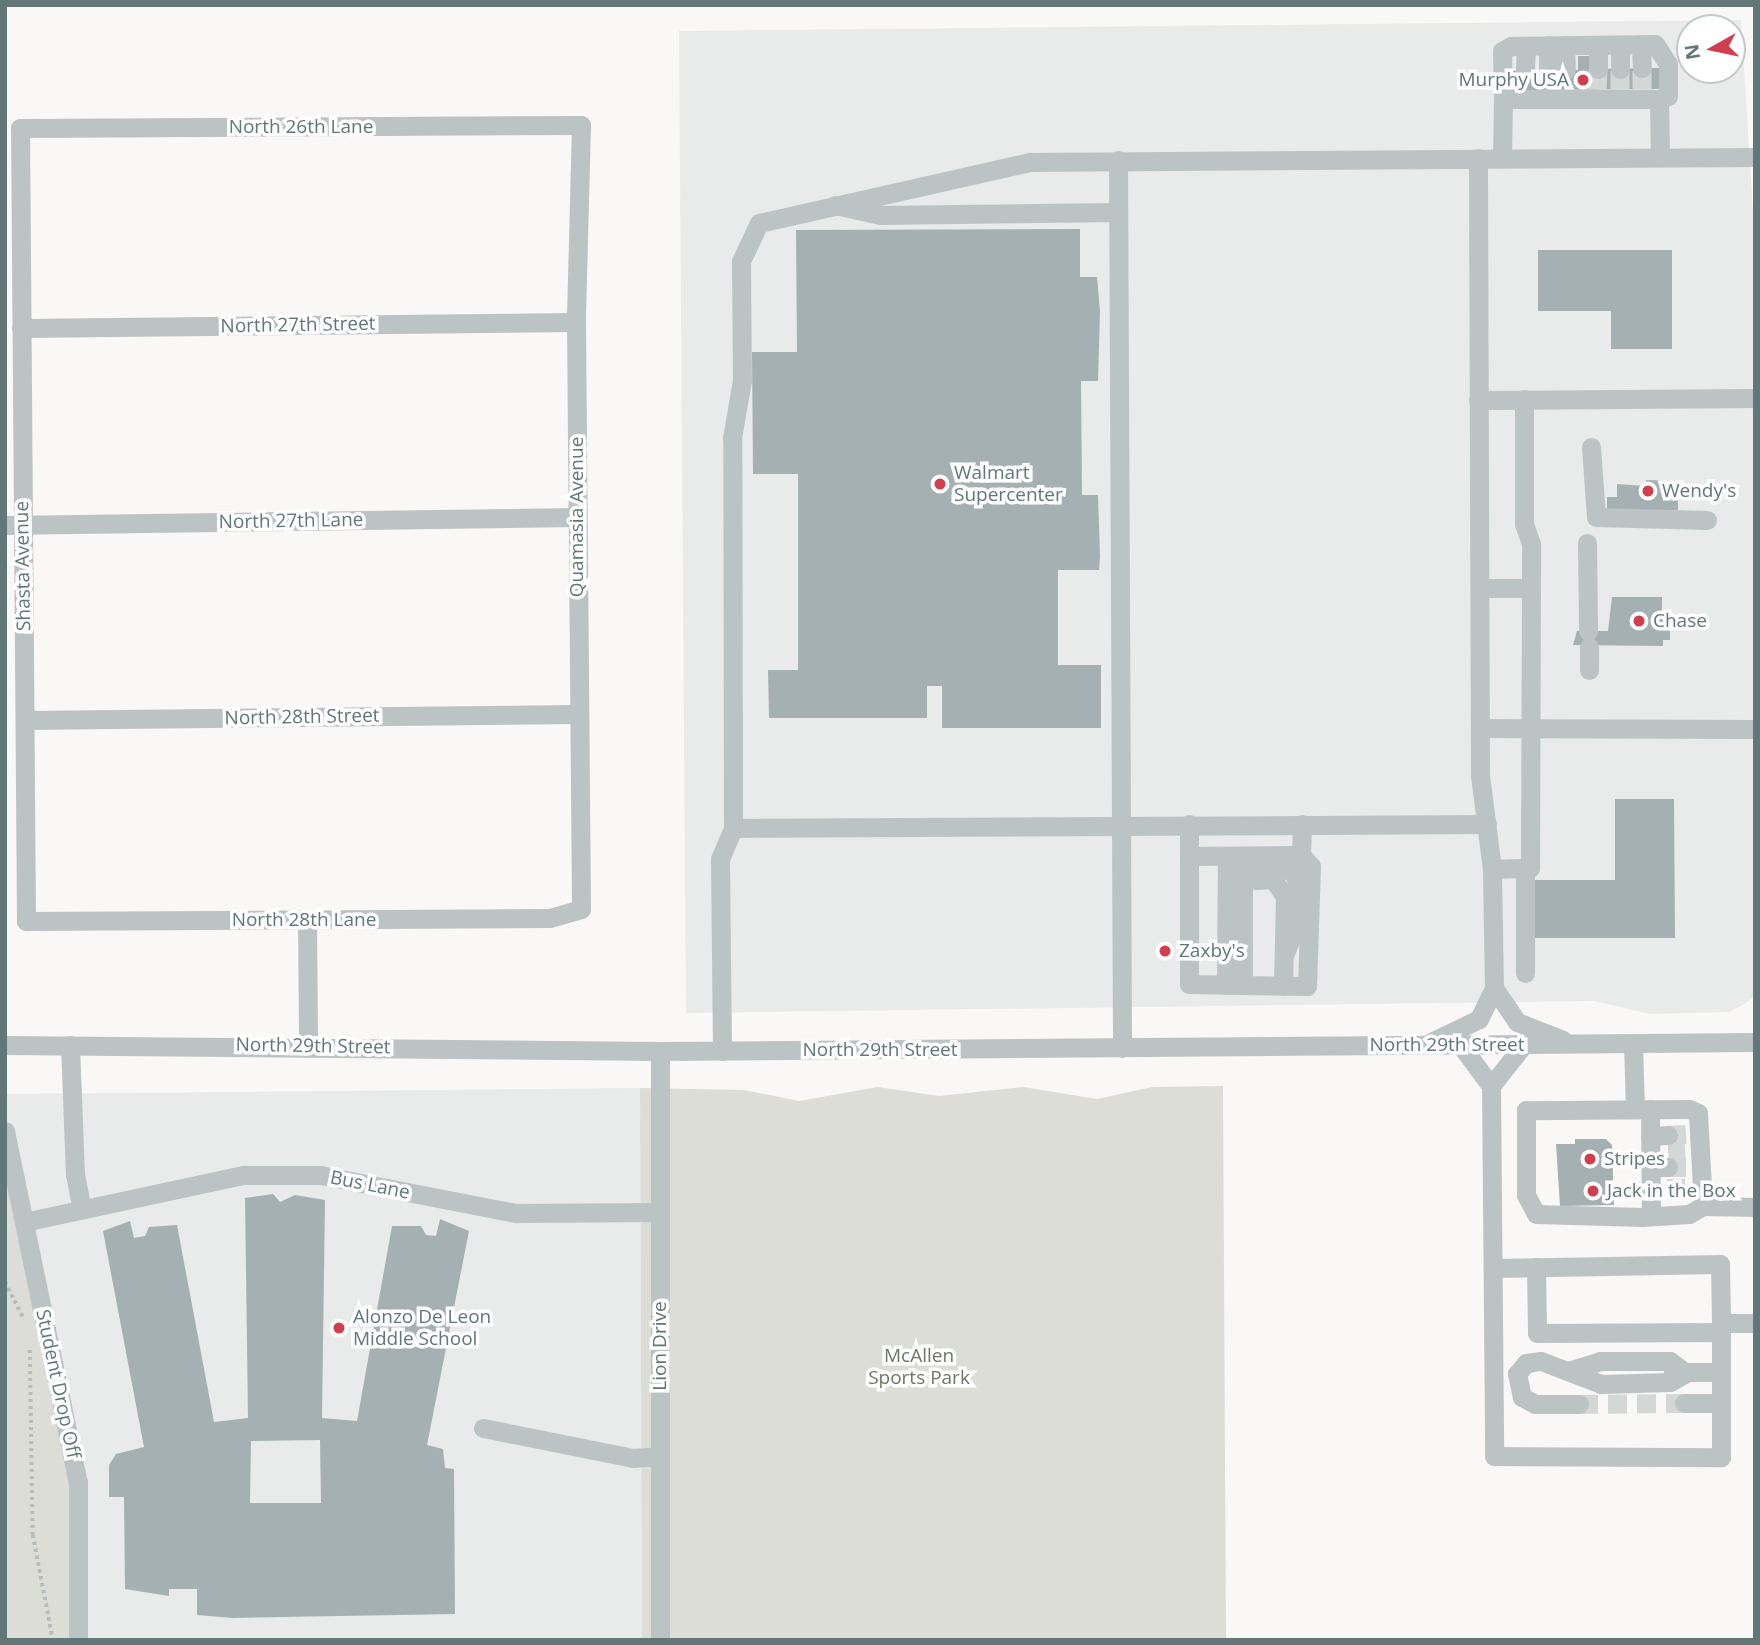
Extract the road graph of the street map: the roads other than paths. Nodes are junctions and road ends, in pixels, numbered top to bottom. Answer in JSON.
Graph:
{"nodes":[{"id":1,"x":1619,"y":44,"type":"junction"},
{"id":2,"x":1641,"y":44,"type":"junction"},
{"id":3,"x":1557,"y":45,"type":"junction"},
{"id":4,"x":1598,"y":45,"type":"junction"},
{"id":5,"x":1526,"y":46,"type":"junction"},
{"id":6,"x":1642,"y":68,"type":"tunnel mouth"},
{"id":7,"x":1598,"y":69,"type":"tunnel mouth"},
{"id":8,"x":1620,"y":69,"type":"tunnel mouth"},
{"id":9,"x":1558,"y":86,"type":"junction"},
{"id":10,"x":1526,"y":87,"type":"junction"},
{"id":11,"x":1647,"y":96,"type":"junction"},
{"id":12,"x":1503,"y":99,"type":"junction"},
{"id":13,"x":582,"y":125,"type":"joint"},
{"id":14,"x":20,"y":128,"type":"joint"},
{"id":15,"x":1502,"y":157,"type":"junction"},
{"id":16,"x":1660,"y":157,"type":"junction"},
{"id":17,"x":1755,"y":157,"type":"edge"},
{"id":18,"x":1478,"y":158,"type":"junction"},
{"id":19,"x":1118,"y":160,"type":"junction"},
{"id":20,"x":834,"y":204,"type":"junction"},
{"id":21,"x":1118,"y":212,"type":"junction"},
{"id":22,"x":576,"y":321,"type":"junction"},
{"id":23,"x":21,"y":328,"type":"junction"},
{"id":24,"x":1755,"y":398,"type":"edge"},
{"id":25,"x":1524,"y":399,"type":"junction"},
{"id":26,"x":1478,"y":400,"type":"junction"},
{"id":27,"x":1591,"y":447,"type":"dead end"},
{"id":28,"x":576,"y":517,"type":"junction"},
{"id":29,"x":1707,"y":520,"type":"dead end"},
{"id":30,"x":14,"y":525,"type":"edge"},
{"id":31,"x":1587,"y":543,"type":"dead end"},
{"id":32,"x":1531,"y":588,"type":"junction"},
{"id":33,"x":1480,"y":589,"type":"junction"},
{"id":34,"x":1589,"y":670,"type":"dead end"},
{"id":35,"x":578,"y":714,"type":"junction"},
{"id":36,"x":26,"y":720,"type":"junction"},
{"id":37,"x":1481,"y":728,"type":"junction"},
{"id":38,"x":1531,"y":728,"type":"junction"},
{"id":39,"x":1755,"y":729,"type":"edge"},
{"id":40,"x":1121,"y":824,"type":"junction"},
{"id":41,"x":1189,"y":824,"type":"junction"},
{"id":42,"x":1302,"y":824,"type":"junction"},
{"id":43,"x":1487,"y":824,"type":"junction"},
{"id":44,"x":733,"y":828,"type":"junction"},
{"id":45,"x":1301,"y":855,"type":"junction"},
{"id":46,"x":1189,"y":856,"type":"junction"},
{"id":47,"x":1227,"y":856,"type":"junction"},
{"id":48,"x":1525,"y":868,"type":"junction"},
{"id":49,"x":1492,"y":869,"type":"junction"},
{"id":50,"x":581,"y":909,"type":"joint"},
{"id":51,"x":307,"y":920,"type":"junction"},
{"id":52,"x":26,"y":921,"type":"joint"},
{"id":53,"x":1525,"y":973,"type":"dead end"},
{"id":54,"x":1234,"y":985,"type":"junction"},
{"id":55,"x":1283,"y":986,"type":"junction"},
{"id":56,"x":1494,"y":988,"type":"junction"},
{"id":57,"x":1755,"y":1042,"type":"edge"},
{"id":58,"x":1633,"y":1043,"type":"junction"},
{"id":59,"x":1524,"y":1044,"type":"junction"},
{"id":60,"x":1573,"y":1044,"type":"junction"},
{"id":61,"x":5,"y":1045,"type":"edge"},
{"id":62,"x":70,"y":1045,"type":"junction"},
{"id":63,"x":309,"y":1045,"type":"junction"},
{"id":64,"x":1426,"y":1045,"type":"junction"},
{"id":65,"x":1460,"y":1045,"type":"junction"},
{"id":66,"x":1122,"y":1048,"type":"junction"},
{"id":67,"x":660,"y":1051,"type":"junction"},
{"id":68,"x":722,"y":1051,"type":"junction"},
{"id":69,"x":1491,"y":1086,"type":"junction"},
{"id":70,"x":1642,"y":1109,"type":"junction"},
{"id":71,"x":5,"y":1131,"type":"edge"},
{"id":72,"x":1676,"y":1150,"type":"junction"},
{"id":73,"x":1677,"y":1197,"type":"junction"},
{"id":74,"x":1755,"y":1207,"type":"edge"},
{"id":75,"x":82,"y":1209,"type":"junction"},
{"id":76,"x":660,"y":1212,"type":"junction"},
{"id":77,"x":24,"y":1222,"type":"junction"},
{"id":78,"x":1536,"y":1267,"type":"junction"},
{"id":79,"x":1493,"y":1268,"type":"junction"},
{"id":80,"x":1755,"y":1323,"type":"edge"},
{"id":81,"x":1721,"y":1328,"type":"junction"},
{"id":82,"x":1721,"y":1372,"type":"junction"},
{"id":83,"x":1684,"y":1403,"type":"tunnel mouth"},
{"id":84,"x":1721,"y":1403,"type":"junction"},
{"id":85,"x":1579,"y":1404,"type":"tunnel mouth"},
{"id":86,"x":483,"y":1427,"type":"dead end"},
{"id":87,"x":660,"y":1456,"type":"junction"},
{"id":88,"x":79,"y":1640,"type":"edge"},
{"id":89,"x":660,"y":1640,"type":"edge"}],
"edges":[{"from":1,"to":2,"type":"street"},
{"from":1,"to":4,"type":"street"},
{"from":1,"to":8,"type":"street"},
{"from":2,"to":6,"type":"street"},
{"from":2,"to":11,"type":"street"},
{"from":3,"to":4,"type":"street"},
{"from":3,"to":5,"type":"street"},
{"from":3,"to":9,"type":"street"},
{"from":4,"to":7,"type":"street"},
{"from":5,"to":10,"type":"street"},
{"from":5,"to":12,"type":"street"},
{"from":9,"to":10,"type":"street"},
{"from":9,"to":11,"type":"street"},
{"from":10,"to":12,"type":"street"},
{"from":11,"to":16,"type":"street"},
{"from":12,"to":15,"type":"street"},
{"from":13,"to":14,"type":"street","name":"North 26th Lane"},
{"from":13,"to":22,"type":"street","name":"Quamasia Avenue"},
{"from":14,"to":23,"type":"street","name":"Shasta Avenue"},
{"from":15,"to":16,"type":"street"},
{"from":15,"to":18,"type":"street"},
{"from":16,"to":17,"type":"street"},
{"from":18,"to":19,"type":"street"},
{"from":18,"to":26,"type":"street"},
{"from":19,"to":20,"type":"street"},
{"from":19,"to":21,"type":"street"},
{"from":20,"to":21,"type":"street"},
{"from":20,"to":44,"type":"street"},
{"from":21,"to":40,"type":"street"},
{"from":22,"to":23,"type":"street","name":"North 27th Street"},
{"from":22,"to":28,"type":"street","name":"Quamasia Avenue"},
{"from":23,"to":30,"type":"street","name":"Shasta Avenue"},
{"from":24,"to":25,"type":"street"},
{"from":25,"to":26,"type":"street"},
{"from":25,"to":32,"type":"street"},
{"from":26,"to":33,"type":"street"},
{"from":27,"to":29,"type":"street"},
{"from":28,"to":30,"type":"street","name":"North 27th Lane"},
{"from":28,"to":35,"type":"street","name":"Quamasia Avenue"},
{"from":30,"to":36,"type":"street","name":"Shasta Avenue"},
{"from":31,"to":34,"type":"street"},
{"from":32,"to":33,"type":"street"},
{"from":32,"to":38,"type":"street"},
{"from":33,"to":37,"type":"street"},
{"from":35,"to":36,"type":"street","name":"North 28th Street"},
{"from":35,"to":50,"type":"street","name":"Quamasia Avenue"},
{"from":36,"to":52,"type":"street","name":"Shasta Avenue"},
{"from":37,"to":38,"type":"street"},
{"from":37,"to":43,"type":"street"},
{"from":38,"to":39,"type":"street"},
{"from":38,"to":48,"type":"street"},
{"from":40,"to":41,"type":"street"},
{"from":40,"to":44,"type":"street"},
{"from":40,"to":66,"type":"street"},
{"from":41,"to":42,"type":"street"},
{"from":41,"to":46,"type":"street"},
{"from":42,"to":43,"type":"street"},
{"from":42,"to":45,"type":"street"},
{"from":43,"to":49,"type":"street"},
{"from":44,"to":68,"type":"street"},
{"from":45,"to":47,"type":"street"},
{"from":45,"to":55,"type":"street"},
{"from":46,"to":47,"type":"street"},
{"from":46,"to":54,"type":"street"},
{"from":47,"to":54,"type":"street"},
{"from":48,"to":49,"type":"street"},
{"from":48,"to":53,"type":"street"},
{"from":49,"to":56,"type":"street"},
{"from":50,"to":51,"type":"street","name":"North 28th Lane"},
{"from":51,"to":52,"type":"street","name":"North 28th Lane"},
{"from":51,"to":63,"type":"street"},
{"from":54,"to":55,"type":"street"},
{"from":54,"to":55,"type":"street"},
{"from":56,"to":60,"type":"street"},
{"from":56,"to":64,"type":"street"},
{"from":57,"to":58,"type":"street","name":"North 29th Street"},
{"from":58,"to":60,"type":"street","name":"North 29th Street"},
{"from":58,"to":70,"type":"street"},
{"from":59,"to":60,"type":"street","name":"North 29th Street"},
{"from":59,"to":65,"type":"street","name":"North 29th Street"},
{"from":59,"to":69,"type":"street"},
{"from":61,"to":62,"type":"street","name":"North 29th Street"},
{"from":62,"to":63,"type":"street","name":"North 29th Street"},
{"from":62,"to":75,"type":"street"},
{"from":63,"to":67,"type":"street","name":"North 29th Street"},
{"from":64,"to":65,"type":"street","name":"North 29th Street"},
{"from":64,"to":66,"type":"street","name":"North 29th Street"},
{"from":65,"to":69,"type":"street"},
{"from":66,"to":68,"type":"street","name":"North 29th Street"},
{"from":67,"to":68,"type":"street","name":"North 29th Street"},
{"from":67,"to":76,"type":"street","name":"Lion Drive"},
{"from":69,"to":79,"type":"street"},
{"from":70,"to":72,"type":"street"},
{"from":70,"to":72,"type":"street"},
{"from":70,"to":73,"type":"street"},
{"from":71,"to":77,"type":"street","name":"Student Drop Off"},
{"from":72,"to":73,"type":"street"},
{"from":72,"to":73,"type":"street"},
{"from":73,"to":74,"type":"street"},
{"from":75,"to":76,"type":"street","name":"Bus Lane"},
{"from":75,"to":77,"type":"street","name":"Bus Lane"},
{"from":76,"to":87,"type":"street","name":"Lion Drive"},
{"from":77,"to":88,"type":"street","name":"Student Drop Off"},
{"from":78,"to":79,"type":"street"},
{"from":78,"to":81,"type":"street"},
{"from":78,"to":81,"type":"street"},
{"from":79,"to":84,"type":"street"},
{"from":80,"to":81,"type":"street"},
{"from":81,"to":82,"type":"street"},
{"from":82,"to":84,"type":"street"},
{"from":82,"to":85,"type":"street"},
{"from":83,"to":84,"type":"street"},
{"from":86,"to":87,"type":"street"},
{"from":87,"to":89,"type":"street","name":"Lion Drive"}]}
